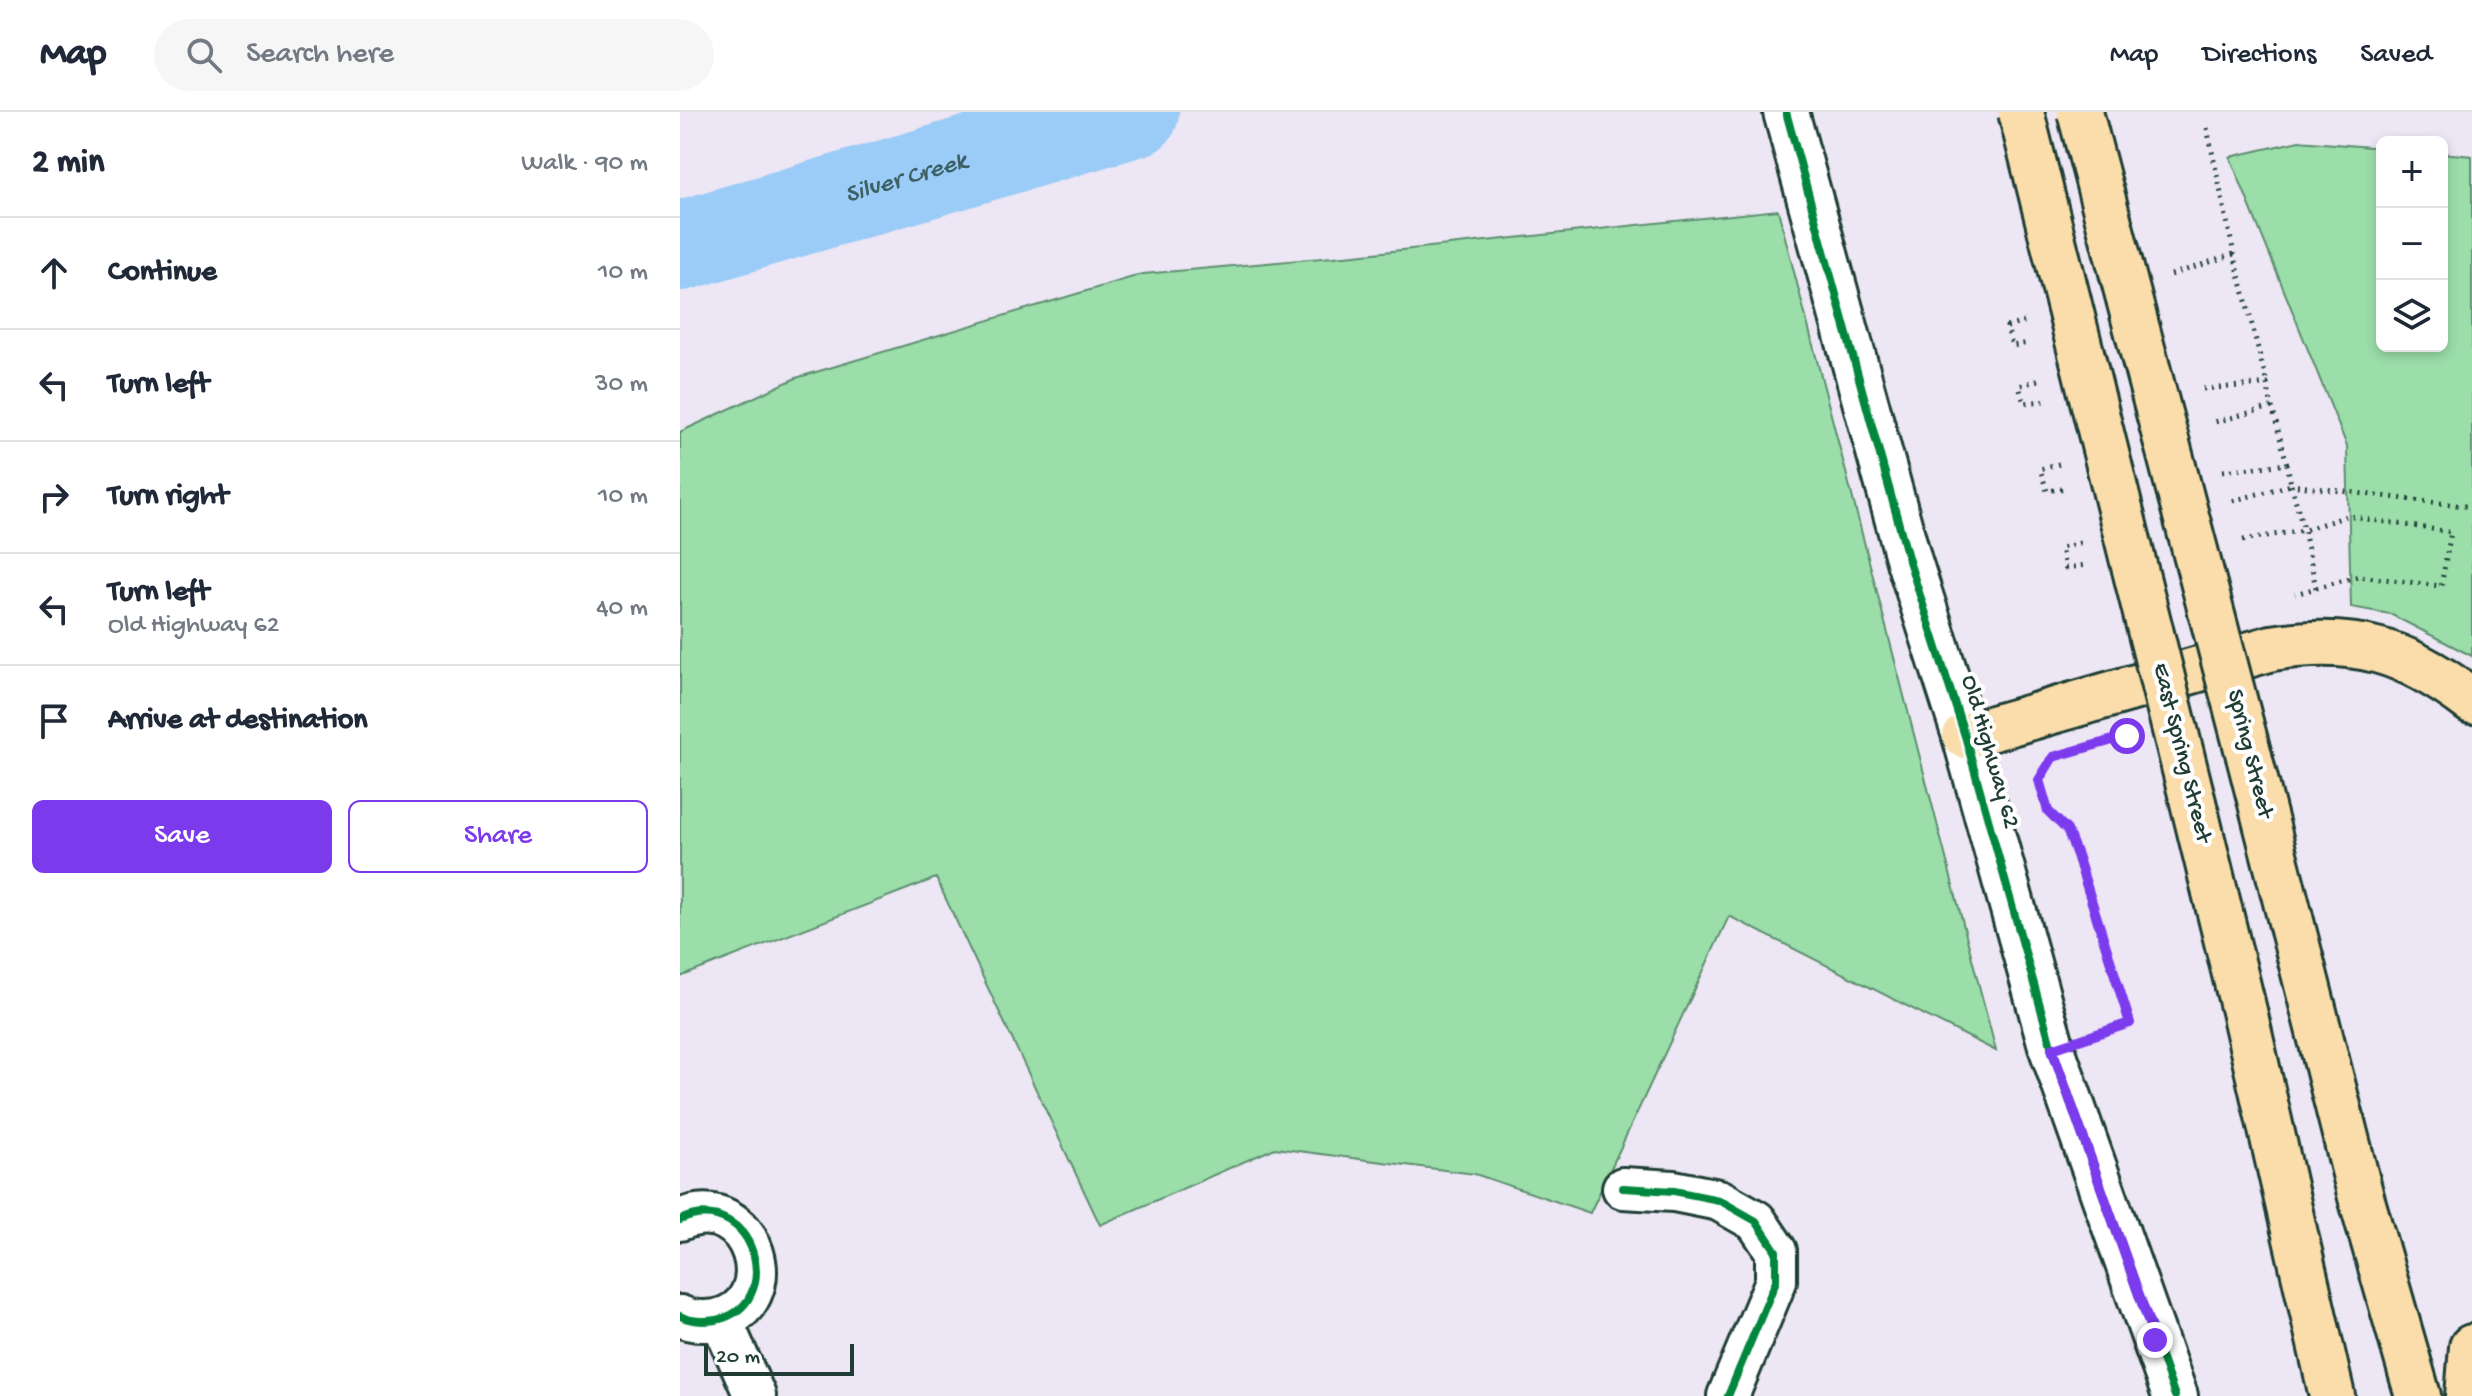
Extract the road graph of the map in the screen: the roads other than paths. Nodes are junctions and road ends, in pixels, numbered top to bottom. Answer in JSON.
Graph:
{"nodes":[{"id":1,"x":1786,"y":112,"type":"edge"},
{"id":2,"x":2021,"y":112,"type":"edge"},
{"id":3,"x":2080,"y":112,"type":"edge"},
{"id":4,"x":2472,"y":701,"type":"edge"},
{"id":5,"x":1965,"y":736,"type":"junction"},
{"id":6,"x":1623,"y":1188,"type":"dead end"},
{"id":7,"x":680,"y":1220,"type":"edge"},
{"id":8,"x":680,"y":1316,"type":"edge"},
{"id":9,"x":721,"y":1319,"type":"junction"},
{"id":10,"x":2472,"y":1347,"type":"edge"},
{"id":11,"x":755,"y":1396,"type":"edge"},
{"id":12,"x":1728,"y":1396,"type":"edge"},
{"id":13,"x":2175,"y":1396,"type":"edge"},
{"id":14,"x":2332,"y":1396,"type":"edge"},
{"id":15,"x":2418,"y":1396,"type":"edge"},
{"id":16,"x":2468,"y":1396,"type":"edge"}],
"edges":[{"from":1,"to":5,"type":"street","name":"Old Highway 62"},
{"from":2,"to":14,"type":"main road","name":"East Spring Street","bridge":true},
{"from":3,"to":15,"type":"main road","name":"Spring Street","bridge":true},
{"from":4,"to":5,"type":"main road"},
{"from":5,"to":13,"type":"street","name":"Old Highway 62"},
{"from":6,"to":12,"type":"street"},
{"from":7,"to":9,"type":"street"},
{"from":8,"to":9,"type":"street"},
{"from":9,"to":11,"type":"street"},
{"from":10,"to":16,"type":"main road"}]}
